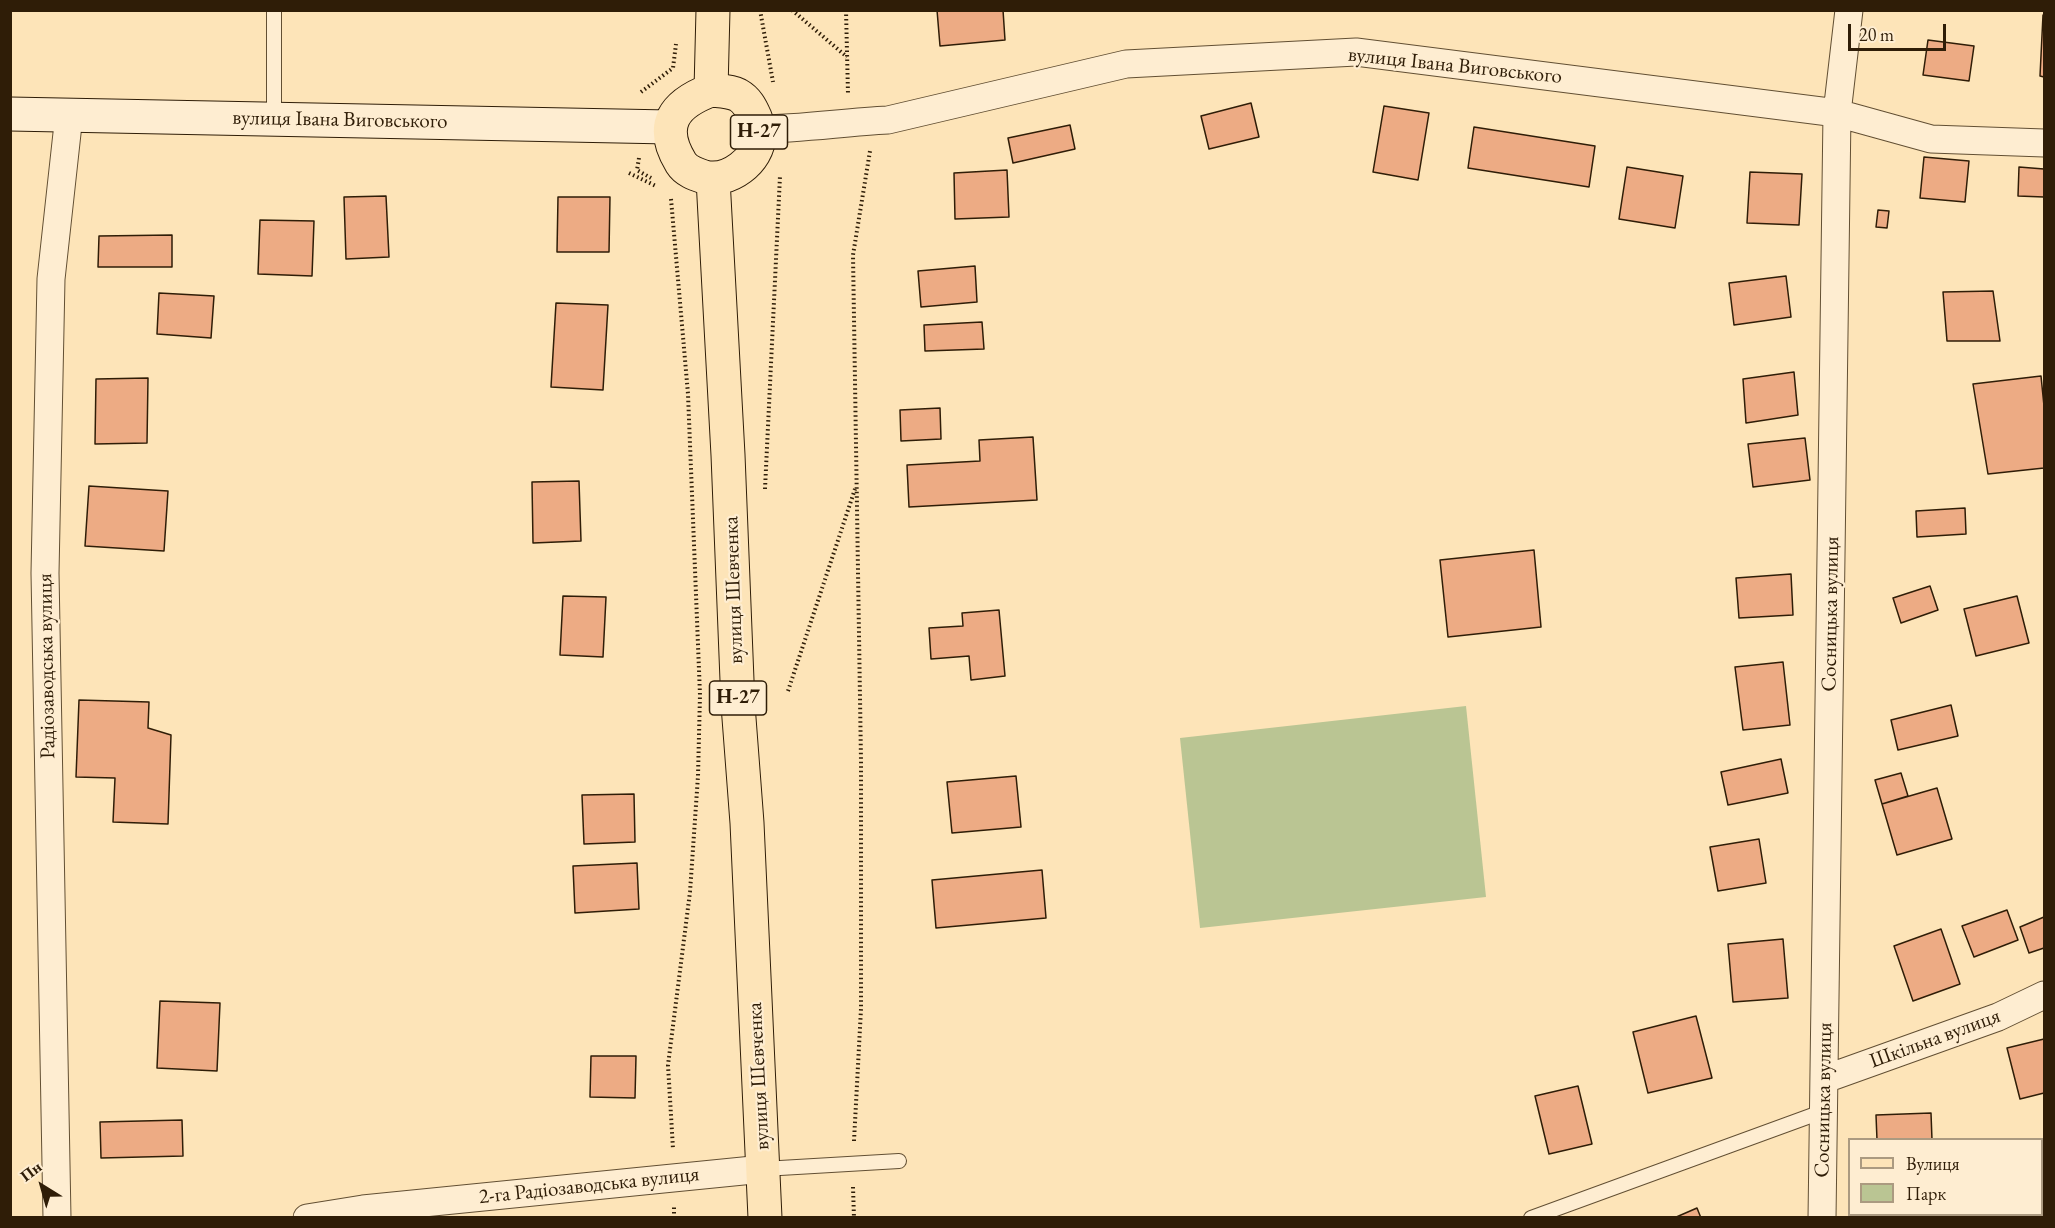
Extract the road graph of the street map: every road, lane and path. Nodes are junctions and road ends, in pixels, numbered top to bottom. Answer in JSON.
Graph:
{"nodes":[{"id":1,"x":274,"y":10,"type":"edge"},
{"id":2,"x":713,"y":10,"type":"edge"},
{"id":3,"x":792,"y":10,"type":"edge"},
{"id":4,"x":846,"y":10,"type":"edge"},
{"id":5,"x":1849,"y":10,"type":"edge"},
{"id":6,"x":678,"y":34,"type":"dead end"},
{"id":7,"x":847,"y":57,"type":"junction"},
{"id":8,"x":711,"y":90,"type":"junction"},
{"id":9,"x":638,"y":94,"type":"dead end"},
{"id":10,"x":1837,"y":113,"type":"junction"},
{"id":11,"x":10,"y":114,"type":"edge"},
{"id":12,"x":69,"y":115,"type":"junction"},
{"id":13,"x":274,"y":118,"type":"junction"},
{"id":14,"x":875,"y":121,"type":"junction"},
{"id":15,"x":848,"y":122,"type":"junction"},
{"id":16,"x":669,"y":127,"type":"junction"},
{"id":17,"x":758,"y":129,"type":"junction"},
{"id":18,"x":2044,"y":142,"type":"edge"},
{"id":19,"x":629,"y":173,"type":"dead end"},
{"id":20,"x":713,"y":179,"type":"junction"},
{"id":21,"x":660,"y":188,"type":"dead end"},
{"id":22,"x":670,"y":193,"type":"dead end"},
{"id":23,"x":856,"y":485,"type":"junction"},
{"id":24,"x":788,"y":691,"type":"dead end"},
{"id":25,"x":2044,"y":994,"type":"edge"},
{"id":26,"x":1825,"y":1079,"type":"junction"},
{"id":27,"x":1824,"y":1111,"type":"junction"},
{"id":28,"x":899,"y":1161,"type":"dead end"},
{"id":29,"x":853,"y":1164,"type":"junction"},
{"id":30,"x":763,"y":1169,"type":"junction"},
{"id":31,"x":674,"y":1178,"type":"junction"},
{"id":32,"x":57,"y":1218,"type":"edge"},
{"id":33,"x":307,"y":1218,"type":"edge"},
{"id":34,"x":765,"y":1218,"type":"edge"},
{"id":35,"x":854,"y":1218,"type":"edge"},
{"id":36,"x":1531,"y":1218,"type":"edge"},
{"id":37,"x":1822,"y":1218,"type":"edge"}],
"edges":[{"from":1,"to":13,"type":"lane"},
{"from":2,"to":8,"type":"main road"},
{"from":3,"to":7,"type":"path"},
{"from":4,"to":7,"type":"path"},
{"from":5,"to":10,"type":"street","name":"Сосницька вулиця"},
{"from":6,"to":9,"type":"path"},
{"from":7,"to":15,"type":"path"},
{"from":8,"to":16,"type":"main road"},
{"from":8,"to":17,"type":"main road","number":"Н-27"},
{"from":10,"to":14,"type":"street","name":"вулиця Івана Виговського"},
{"from":10,"to":18,"type":"street","name":"вулиця Івана Виговського"},
{"from":10,"to":26,"type":"street","name":"Сосницька вулиця"},
{"from":11,"to":12,"type":"street","name":"вулиця Івана Виговського"},
{"from":12,"to":13,"type":"street","name":"вулиця Івана Виговського"},
{"from":12,"to":32,"type":"street","name":"Радіозаводська вулиця"},
{"from":13,"to":16,"type":"street","name":"вулиця Івана Виговського"},
{"from":14,"to":15,"type":"street","name":"вулиця Івана Виговського"},
{"from":14,"to":23,"type":"path"},
{"from":15,"to":17,"type":"street","name":"вулиця Івана Виговського"},
{"from":16,"to":20,"type":"main road"},
{"from":17,"to":20,"type":"main road","number":"Н-27"},
{"from":19,"to":21,"type":"path"},
{"from":20,"to":30,"type":"main road","name":"вулиця Шевченка","number":"Н-27"},
{"from":22,"to":31,"type":"path"},
{"from":23,"to":24,"type":"path"},
{"from":23,"to":29,"type":"path"},
{"from":25,"to":26,"type":"street","name":"Шкільна вулиця"},
{"from":26,"to":27,"type":"street","name":"Сосницька вулиця"},
{"from":27,"to":36,"type":"lane"},
{"from":27,"to":37,"type":"street","name":"Сосницька вулиця"},
{"from":28,"to":29,"type":"lane"},
{"from":29,"to":30,"type":"lane"},
{"from":29,"to":35,"type":"path"},
{"from":30,"to":31,"type":"street","name":"2-га Радіозаводська вулиця"},
{"from":30,"to":34,"type":"main road","name":"вулиця Шевченка","number":"Н-27"},
{"from":31,"to":33,"type":"street","name":"2-га Радіозаводська вулиця"}]}
